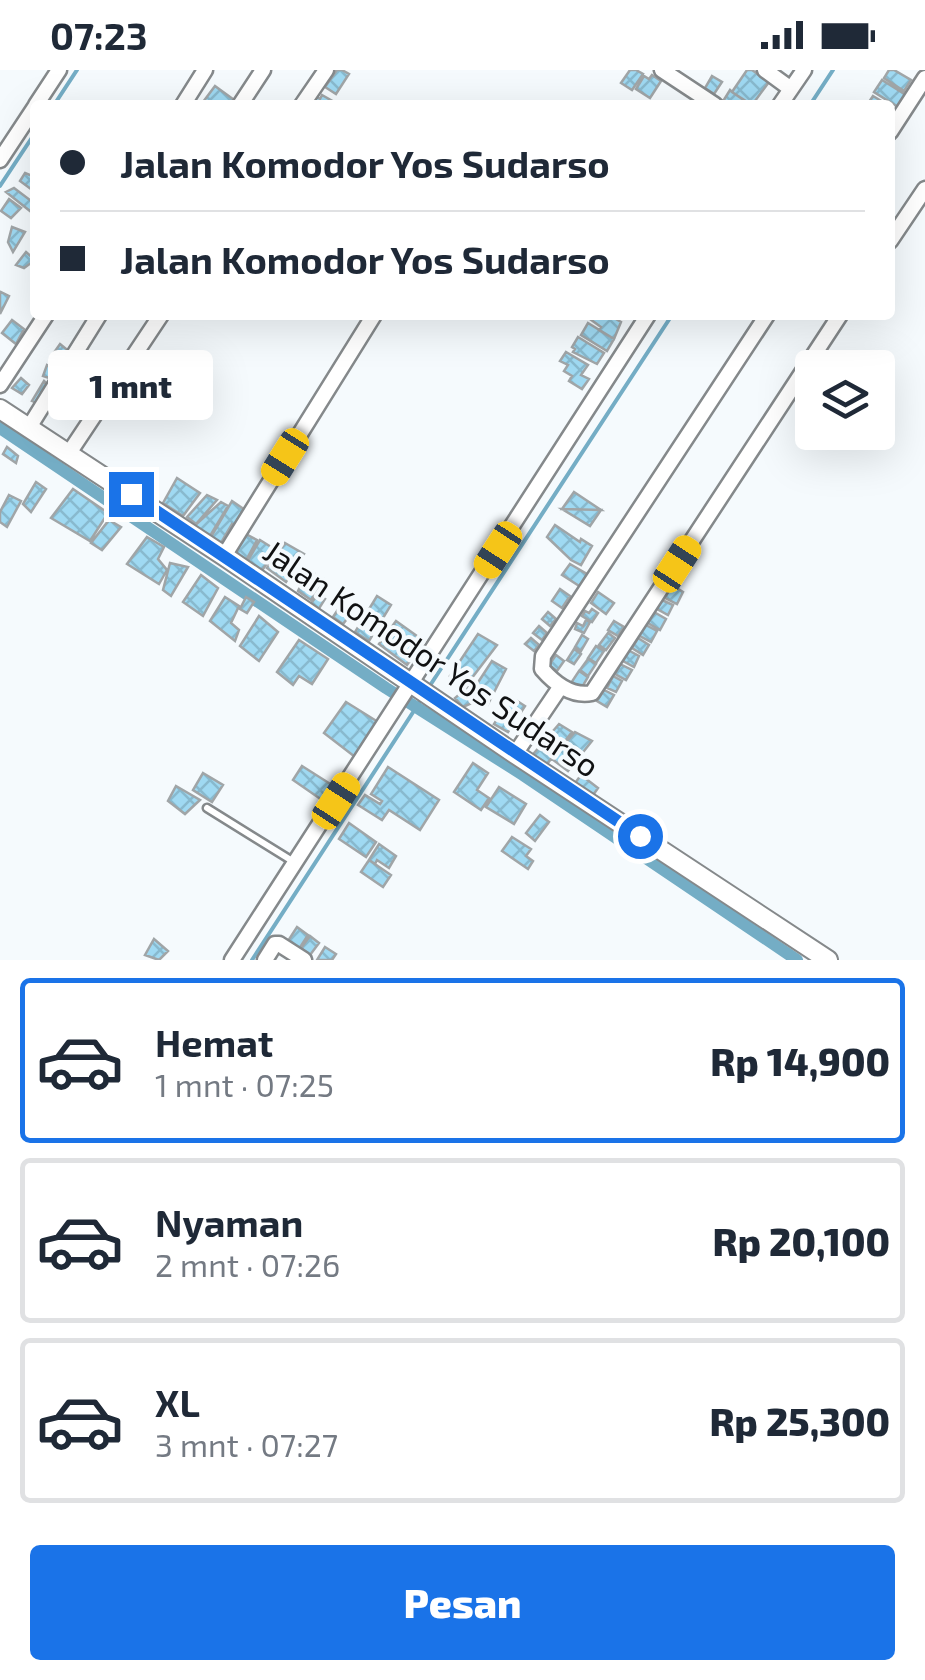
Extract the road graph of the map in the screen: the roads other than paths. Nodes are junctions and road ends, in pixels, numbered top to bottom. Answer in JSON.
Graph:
{"nodes":[{"id":1,"x":59,"y":70,"type":"edge"},
{"id":2,"x":206,"y":70,"type":"edge"},
{"id":3,"x":263,"y":70,"type":"edge"},
{"id":4,"x":326,"y":70,"type":"edge"},
{"id":5,"x":662,"y":70,"type":"edge"},
{"id":6,"x":765,"y":70,"type":"edge"},
{"id":7,"x":804,"y":70,"type":"edge"},
{"id":8,"x":925,"y":78,"type":"edge"},
{"id":9,"x":791,"y":89,"type":"junction"},
{"id":10,"x":40,"y":100,"type":"edge"},
{"id":11,"x":185,"y":100,"type":"edge"},
{"id":12,"x":243,"y":100,"type":"edge"},
{"id":13,"x":305,"y":100,"type":"edge"},
{"id":14,"x":707,"y":100,"type":"edge"},
{"id":15,"x":783,"y":100,"type":"edge"},
{"id":16,"x":30,"y":115,"type":"edge"},
{"id":17,"x":895,"y":124,"type":"edge"},
{"id":18,"x":0,"y":160,"type":"edge"},
{"id":19,"x":925,"y":189,"type":"edge"},
{"id":20,"x":895,"y":234,"type":"edge"},
{"id":21,"x":43,"y":320,"type":"edge"},
{"id":22,"x":96,"y":320,"type":"edge"},
{"id":23,"x":159,"y":320,"type":"edge"},
{"id":24,"x":371,"y":320,"type":"edge"},
{"id":25,"x":645,"y":320,"type":"edge"},
{"id":26,"x":763,"y":320,"type":"edge"},
{"id":27,"x":837,"y":320,"type":"edge"},
{"id":28,"x":0,"y":385,"type":"edge"},
{"id":29,"x":0,"y":410,"type":"edge"},
{"id":30,"x":28,"y":428,"type":"junction"},
{"id":31,"x":69,"y":453,"type":"junction"},
{"id":32,"x":224,"y":556,"type":"junction"},
{"id":33,"x":560,"y":686,"type":"junction"},
{"id":34,"x":411,"y":687,"type":"junction"},
{"id":35,"x":516,"y":754,"type":"junction"},
{"id":36,"x":207,"y":808,"type":"dead end"},
{"id":37,"x":295,"y":863,"type":"junction"},
{"id":38,"x":248,"y":940,"type":"junction"},
{"id":39,"x":267,"y":955,"type":"edge"},
{"id":40,"x":232,"y":960,"type":"edge"},
{"id":41,"x":304,"y":960,"type":"edge"},
{"id":42,"x":828,"y":960,"type":"edge"}],
"edges":[{"from":1,"to":10,"type":"street"},
{"from":2,"to":11,"type":"street"},
{"from":3,"to":12,"type":"street"},
{"from":4,"to":13,"type":"street"},
{"from":5,"to":14,"type":"street"},
{"from":6,"to":9,"type":"street"},
{"from":7,"to":9,"type":"street"},
{"from":8,"to":17,"type":"street"},
{"from":9,"to":15,"type":"street"},
{"from":16,"to":18,"type":"street"},
{"from":19,"to":20,"type":"street"},
{"from":21,"to":28,"type":"street"},
{"from":22,"to":30,"type":"street"},
{"from":23,"to":31,"type":"street"},
{"from":24,"to":32,"type":"street"},
{"from":25,"to":34,"type":"street"},
{"from":26,"to":33,"type":"street"},
{"from":27,"to":33,"type":"street"},
{"from":29,"to":30,"type":"street","name":"Jalan Komodor Yos Sudarso"},
{"from":30,"to":31,"type":"street","name":"Jalan Komodor Yos Sudarso"},
{"from":31,"to":32,"type":"street","name":"Jalan Komodor Yos Sudarso"},
{"from":32,"to":34,"type":"street","name":"Jalan Komodor Yos Sudarso"},
{"from":33,"to":35,"type":"street"},
{"from":34,"to":35,"type":"street","name":"Jalan Komodor Yos Sudarso"},
{"from":34,"to":37,"type":"street"},
{"from":35,"to":42,"type":"street","name":"Jalan Komodor Yos Sudarso"},
{"from":36,"to":37,"type":"lane"},
{"from":37,"to":38,"type":"street"},
{"from":38,"to":39,"type":"street"},
{"from":38,"to":40,"type":"street"},
{"from":39,"to":41,"type":"street"}]}
